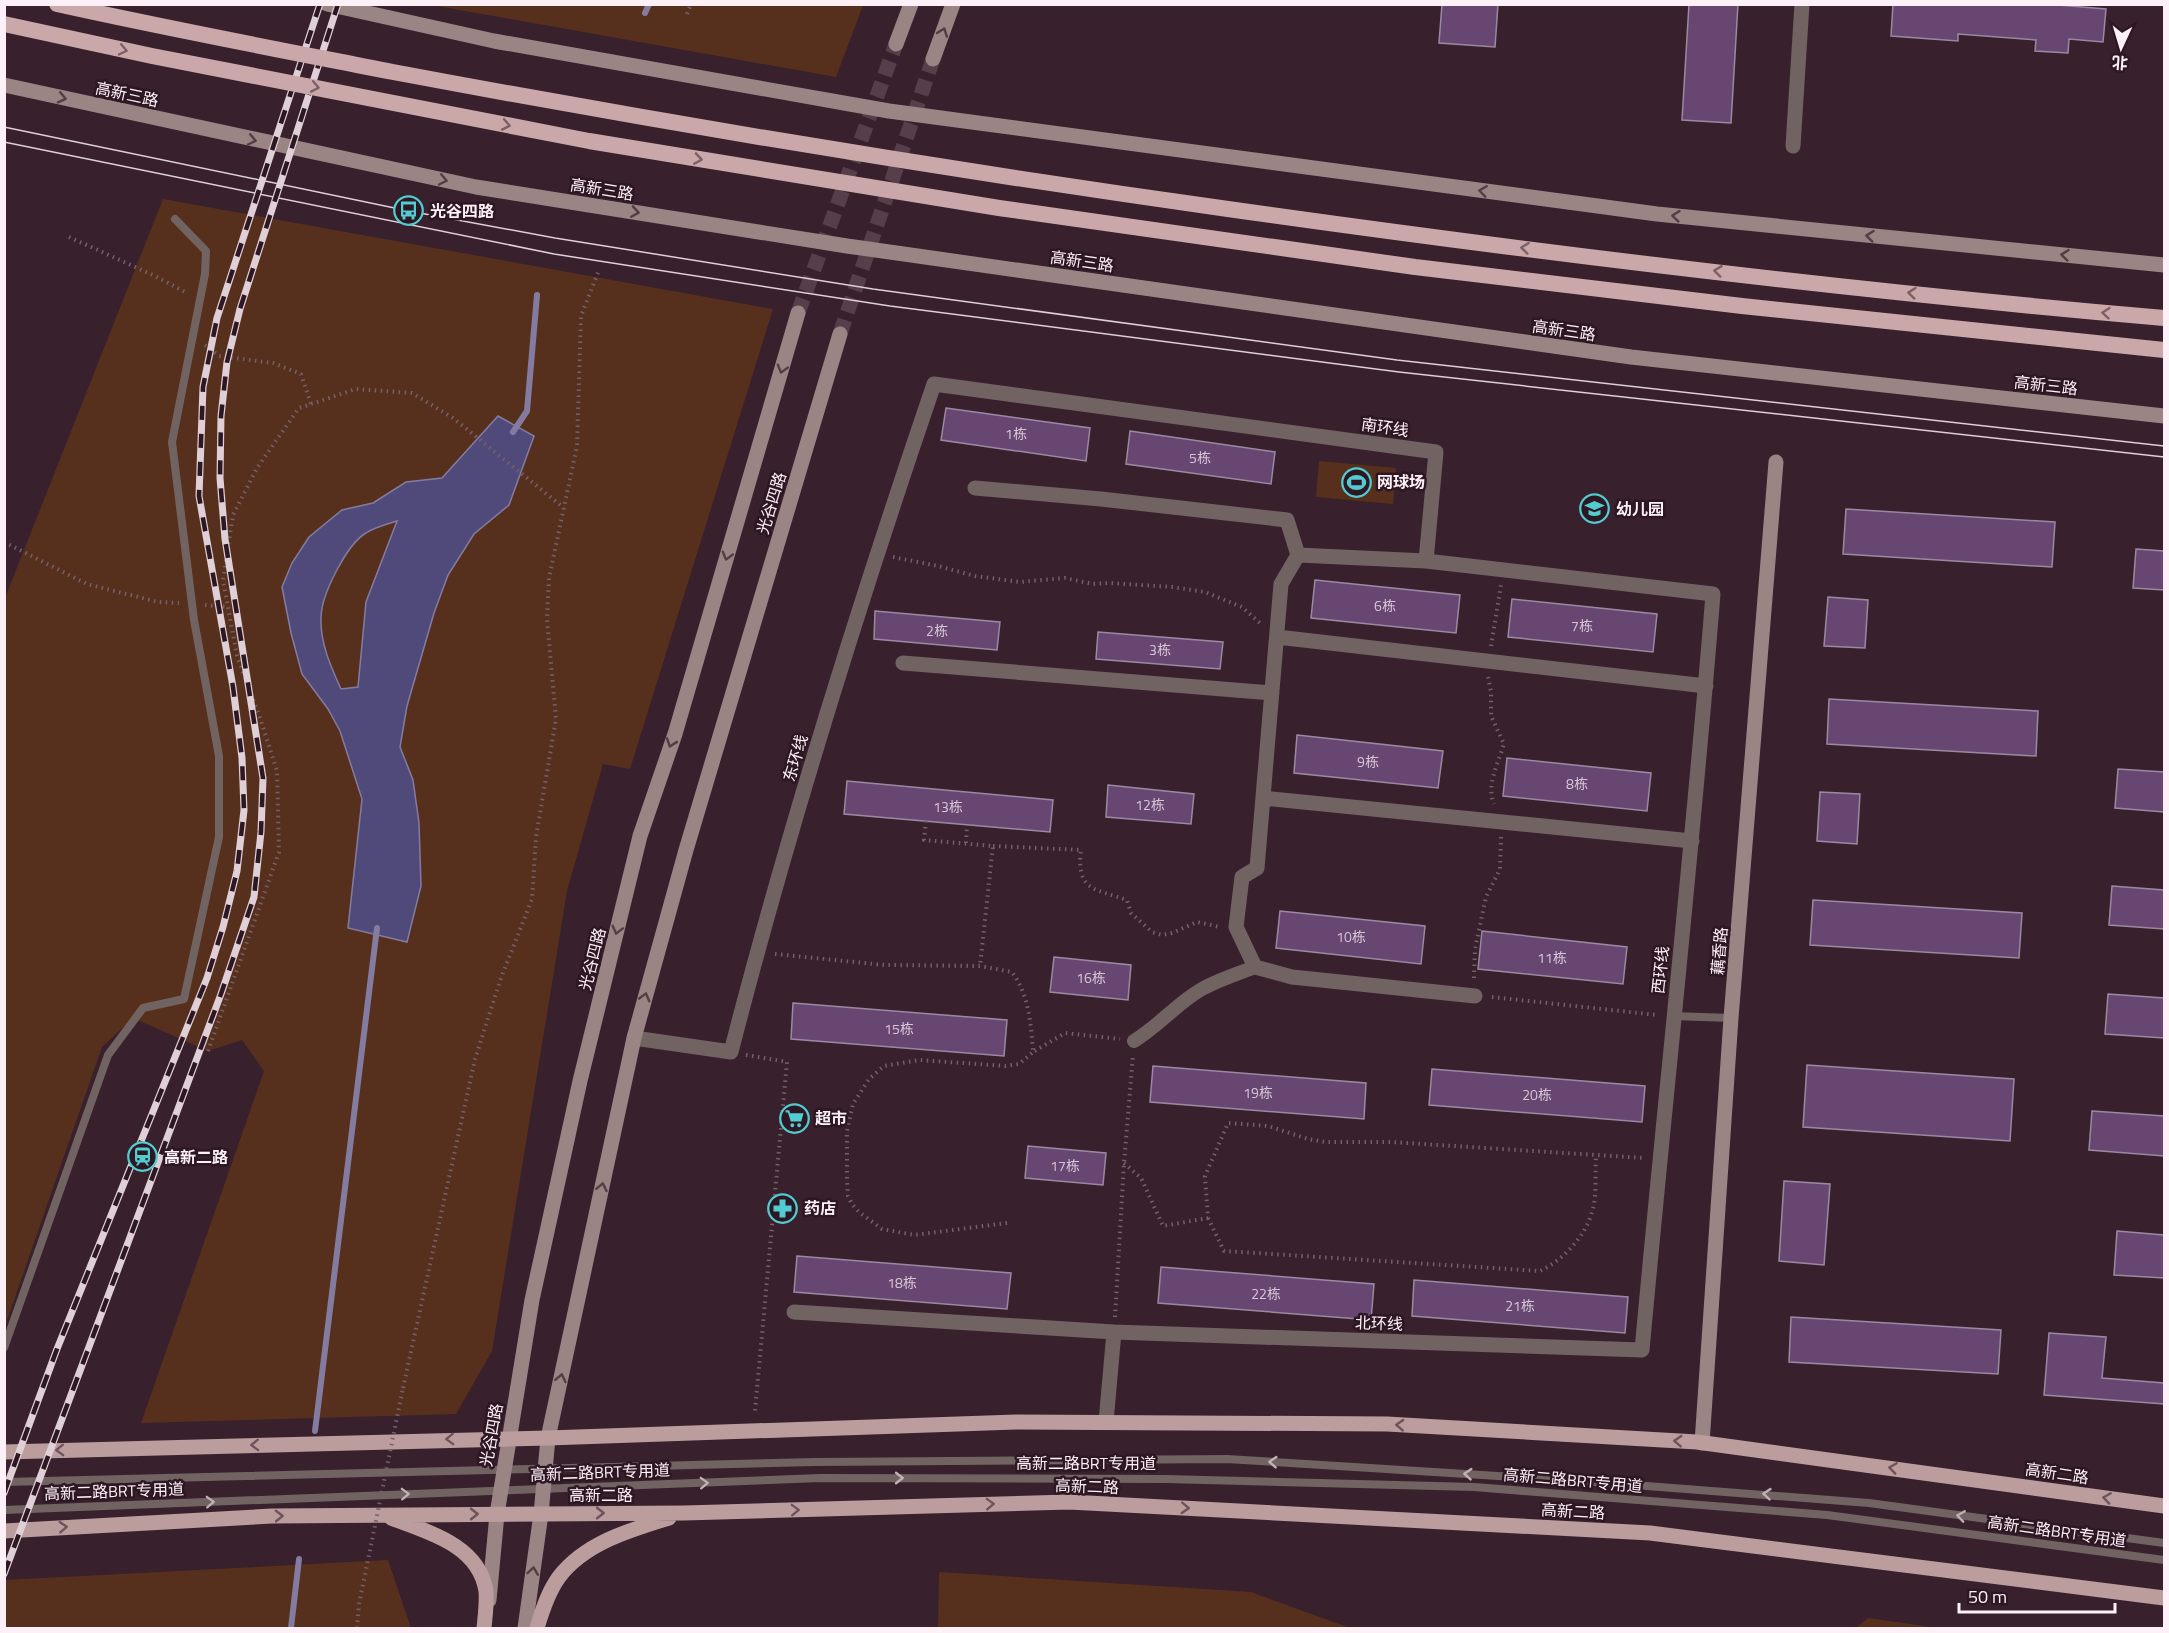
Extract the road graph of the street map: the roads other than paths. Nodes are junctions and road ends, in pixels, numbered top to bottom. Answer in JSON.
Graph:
{"nodes":[{"id":1,"x":57,"y":4,"type":"edge"},
{"id":2,"x":327,"y":4,"type":"edge"},
{"id":3,"x":911,"y":4,"type":"edge"},
{"id":4,"x":953,"y":4,"type":"edge"},
{"id":5,"x":1803,"y":4,"type":"edge"},
{"id":6,"x":4,"y":24,"type":"edge"},
{"id":7,"x":896,"y":44,"type":"tunnel mouth"},
{"id":8,"x":933,"y":59,"type":"tunnel mouth"},
{"id":9,"x":4,"y":85,"type":"edge"},
{"id":10,"x":1793,"y":146,"type":"dead end"},
{"id":11,"x":175,"y":219,"type":"dead end"},
{"id":12,"x":2164,"y":265,"type":"edge"},
{"id":13,"x":798,"y":313,"type":"tunnel mouth"},
{"id":14,"x":2164,"y":318,"type":"edge"},
{"id":15,"x":840,"y":334,"type":"tunnel mouth"},
{"id":16,"x":2164,"y":350,"type":"edge"},
{"id":17,"x":934,"y":384,"type":"joint"},
{"id":18,"x":2164,"y":416,"type":"edge"},
{"id":19,"x":1776,"y":462,"type":"dead end"},
{"id":20,"x":975,"y":488,"type":"dead end"},
{"id":21,"x":1298,"y":555,"type":"junction"},
{"id":22,"x":1426,"y":561,"type":"junction"},
{"id":23,"x":1276,"y":637,"type":"junction"},
{"id":24,"x":903,"y":663,"type":"dead end"},
{"id":25,"x":1706,"y":686,"type":"junction"},
{"id":26,"x":1272,"y":693,"type":"junction"},
{"id":27,"x":1263,"y":798,"type":"junction"},
{"id":28,"x":1692,"y":841,"type":"junction"},
{"id":29,"x":1255,"y":967,"type":"junction"},
{"id":30,"x":1475,"y":996,"type":"road end"},
{"id":31,"x":1673,"y":1016,"type":"junction"},
{"id":32,"x":1731,"y":1018,"type":"junction"},
{"id":33,"x":634,"y":1038,"type":"junction"},
{"id":34,"x":1134,"y":1041,"type":"road end"},
{"id":35,"x":794,"y":1312,"type":"dead end"},
{"id":36,"x":1114,"y":1332,"type":"junction"},
{"id":37,"x":4,"y":1348,"type":"edge"},
{"id":38,"x":1642,"y":1350,"type":"joint"},
{"id":39,"x":1106,"y":1422,"type":"junction"},
{"id":40,"x":508,"y":1438,"type":"junction"},
{"id":41,"x":548,"y":1438,"type":"junction"},
{"id":42,"x":1702,"y":1443,"type":"junction"},
{"id":43,"x":4,"y":1452,"type":"edge"},
{"id":44,"x":546,"y":1469,"type":"junction"},
{"id":45,"x":504,"y":1470,"type":"junction"},
{"id":46,"x":4,"y":1482,"type":"edge"},
{"id":47,"x":543,"y":1489,"type":"junction"},
{"id":48,"x":501,"y":1491,"type":"junction"},
{"id":49,"x":2164,"y":1506,"type":"edge"},
{"id":50,"x":4,"y":1510,"type":"edge"},
{"id":51,"x":684,"y":1513,"type":"junction"},
{"id":52,"x":497,"y":1514,"type":"junction"},
{"id":53,"x":541,"y":1514,"type":"junction"},
{"id":54,"x":383,"y":1515,"type":"junction"},
{"id":55,"x":4,"y":1531,"type":"edge"},
{"id":56,"x":2164,"y":1544,"type":"edge"},
{"id":57,"x":2164,"y":1560,"type":"edge"},
{"id":58,"x":2164,"y":1598,"type":"edge"},
{"id":59,"x":486,"y":1629,"type":"edge"},
{"id":60,"x":525,"y":1629,"type":"edge"},
{"id":61,"x":537,"y":1629,"type":"edge"}],
"edges":[{"from":14,"to":1,"type":"highway","one_way":true,"bridge":true},
{"from":12,"to":2,"type":"main road","one_way":true},
{"from":3,"to":7,"type":"main road"},
{"from":8,"to":4,"type":"main road","one_way":true},
{"from":5,"to":10,"type":"street"},
{"from":6,"to":16,"type":"highway","one_way":true,"bridge":true},
{"from":9,"to":18,"type":"main road","name":"高新三路","one_way":true},
{"from":11,"to":37,"type":"lane"},
{"from":13,"to":40,"type":"main road","name":"光谷四路","one_way":true},
{"from":33,"to":15,"type":"main road","name":"光谷四路","one_way":true},
{"from":17,"to":22,"type":"street","name":"南环线"},
{"from":17,"to":33,"type":"street","name":"东环线"},
{"from":19,"to":32,"type":"main road","name":"藕香路"},
{"from":20,"to":21,"type":"street"},
{"from":21,"to":22,"type":"street"},
{"from":21,"to":23,"type":"street"},
{"from":22,"to":25,"type":"street","name":"西环线"},
{"from":23,"to":25,"type":"street"},
{"from":23,"to":26,"type":"street"},
{"from":24,"to":26,"type":"street"},
{"from":25,"to":28,"type":"street","name":"西环线"},
{"from":26,"to":27,"type":"street"},
{"from":27,"to":28,"type":"street"},
{"from":27,"to":29,"type":"street"},
{"from":28,"to":31,"type":"street","name":"西环线"},
{"from":29,"to":30,"type":"street"},
{"from":29,"to":34,"type":"street"},
{"from":31,"to":32,"type":"lane"},
{"from":31,"to":38,"type":"street","name":"西环线"},
{"from":32,"to":42,"type":"main road","name":"藕香路"},
{"from":41,"to":33,"type":"main road","name":"光谷四路","one_way":true},
{"from":35,"to":36,"type":"street","name":"北环线"},
{"from":36,"to":38,"type":"street","name":"北环线"},
{"from":36,"to":39,"type":"street"},
{"from":39,"to":41,"type":"main road","name":"高新二路"},
{"from":42,"to":39,"type":"main road","name":"高新二路","one_way":true},
{"from":40,"to":41,"type":"main road","name":"高新二路"},
{"from":40,"to":43,"type":"main road","name":"高新二路","one_way":true},
{"from":40,"to":45,"type":"main road","name":"光谷四路"},
{"from":41,"to":44,"type":"main road","name":"光谷四路"},
{"from":49,"to":42,"type":"main road","name":"高新二路","one_way":true},
{"from":44,"to":45,"type":"lane","name":"高新二路BRT专用道"},
{"from":44,"to":47,"type":"main road","name":"光谷四路"},
{"from":56,"to":44,"type":"lane","name":"高新二路BRT专用道","one_way":true},
{"from":45,"to":46,"type":"lane","name":"高新二路BRT专用道"},
{"from":45,"to":48,"type":"main road","name":"光谷四路"},
{"from":47,"to":48,"type":"lane","name":"高新二路BRT专用道"},
{"from":47,"to":53,"type":"main road","name":"光谷四路"},
{"from":47,"to":57,"type":"lane","name":"高新二路BRT专用道","one_way":true},
{"from":50,"to":48,"type":"lane","name":"高新二路BRT专用道","one_way":true},
{"from":48,"to":52,"type":"main road","name":"光谷四路"},
{"from":53,"to":51,"type":"main road","name":"高新二路","one_way":true},
{"from":51,"to":58,"type":"main road","name":"高新二路","one_way":true},
{"from":51,"to":61,"type":"main road"},
{"from":52,"to":53,"type":"main road","name":"高新二路"},
{"from":54,"to":52,"type":"main road","name":"高新二路","one_way":true},
{"from":52,"to":59,"type":"main road","name":"光谷四路"},
{"from":60,"to":53,"type":"main road","name":"光谷四路","one_way":true},
{"from":55,"to":54,"type":"main road","name":"高新二路","one_way":true},
{"from":54,"to":59,"type":"main road"}]}
